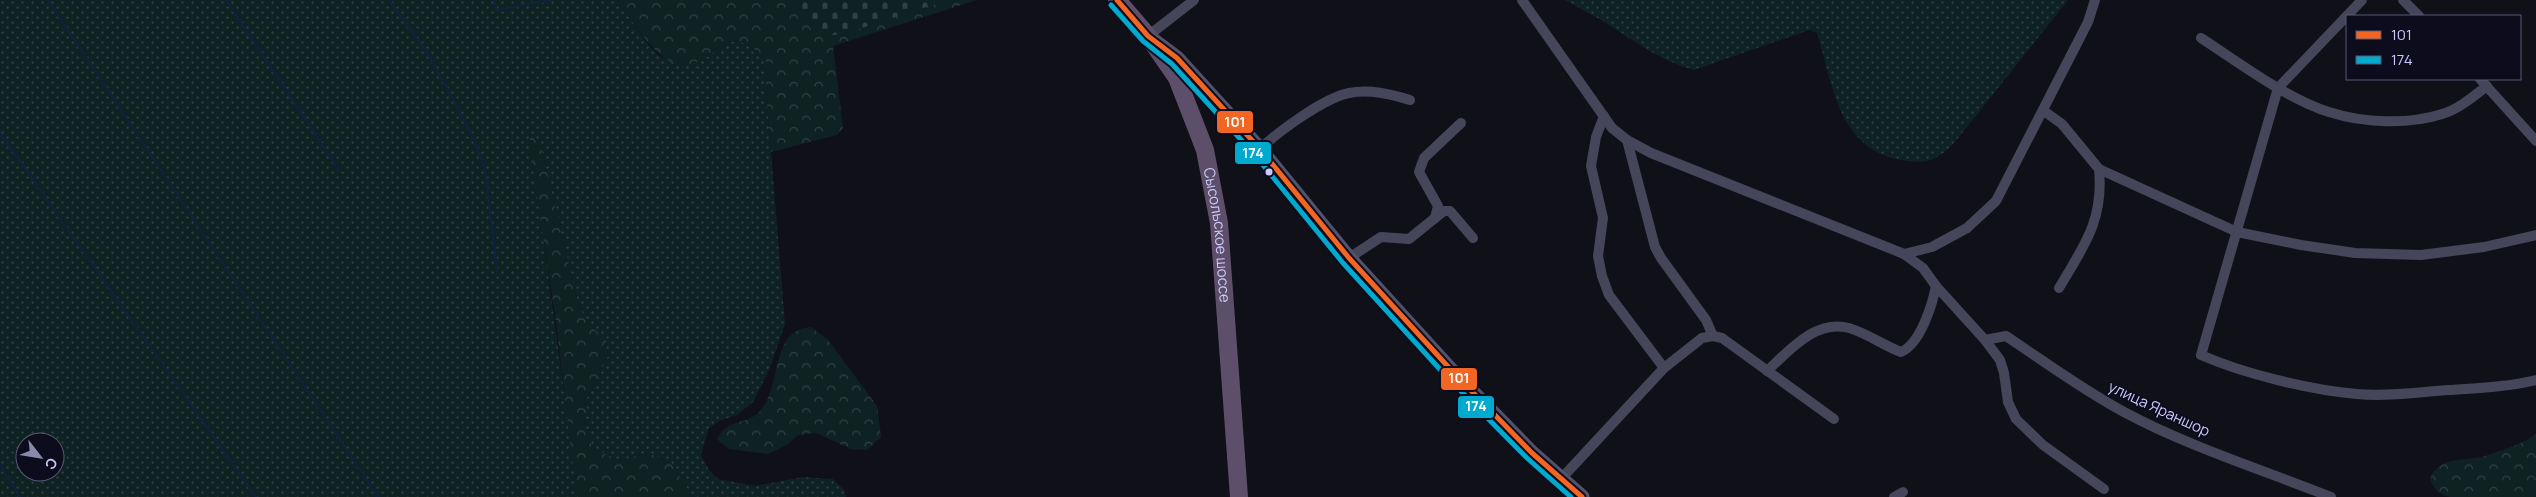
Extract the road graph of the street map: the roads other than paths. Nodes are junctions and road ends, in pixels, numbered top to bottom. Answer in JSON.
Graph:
{"nodes":[{"id":1,"x":1117,"y":0,"type":"edge"},
{"id":2,"x":1194,"y":0,"type":"edge"},
{"id":3,"x":1522,"y":0,"type":"edge"},
{"id":4,"x":2095,"y":0,"type":"edge"},
{"id":5,"x":2362,"y":0,"type":"edge"},
{"id":6,"x":2403,"y":0,"type":"edge"},
{"id":7,"x":2348,"y":15,"type":"edge"},
{"id":8,"x":2418,"y":15,"type":"edge"},
{"id":9,"x":2346,"y":17,"type":"edge"},
{"id":10,"x":1148,"y":36,"type":"junction"},
{"id":11,"x":2201,"y":38,"type":"dead end"},
{"id":12,"x":2484,"y":82,"type":"edge"},
{"id":13,"x":2278,"y":88,"type":"junction"},
{"id":14,"x":1410,"y":100,"type":"dead end"},
{"id":15,"x":2044,"y":111,"type":"junction"},
{"id":16,"x":1604,"y":116,"type":"junction"},
{"id":17,"x":1461,"y":124,"type":"dead end"},
{"id":18,"x":1627,"y":140,"type":"junction"},
{"id":19,"x":2536,"y":141,"type":"edge"},
{"id":20,"x":1260,"y":149,"type":"junction"},
{"id":21,"x":2099,"y":169,"type":"junction"},
{"id":22,"x":1435,"y":218,"type":"junction"},
{"id":23,"x":2237,"y":232,"type":"junction"},
{"id":24,"x":2536,"y":235,"type":"edge"},
{"id":25,"x":1473,"y":238,"type":"dead end"},
{"id":26,"x":1904,"y":254,"type":"junction"},
{"id":27,"x":1349,"y":258,"type":"junction"},
{"id":28,"x":1936,"y":286,"type":"junction"},
{"id":29,"x":2059,"y":288,"type":"dead end"},
{"id":30,"x":1713,"y":336,"type":"junction"},
{"id":31,"x":1985,"y":340,"type":"junction"},
{"id":32,"x":1664,"y":368,"type":"junction"},
{"id":33,"x":1767,"y":371,"type":"junction"},
{"id":34,"x":2536,"y":380,"type":"edge"},
{"id":35,"x":1834,"y":419,"type":"dead end"},
{"id":36,"x":1560,"y":480,"type":"junction"},
{"id":37,"x":2104,"y":489,"type":"dead end"},
{"id":38,"x":1239,"y":497,"type":"edge"},
{"id":39,"x":1582,"y":497,"type":"edge"},
{"id":40,"x":2331,"y":497,"type":"edge"}],
"edges":[{"from":1,"to":10,"type":"highway","name":"Сысольское шоссе"},
{"from":2,"to":10,"type":"street"},
{"from":3,"to":16,"type":"street"},
{"from":4,"to":15,"type":"street"},
{"from":5,"to":7,"type":"street"},
{"from":6,"to":8,"type":"street"},
{"from":9,"to":13,"type":"street"},
{"from":10,"to":20,"type":"main road"},
{"from":10,"to":38,"type":"highway","name":"Сысольское шоссе"},
{"from":11,"to":13,"type":"street"},
{"from":12,"to":13,"type":"street"},
{"from":12,"to":19,"type":"street"},
{"from":13,"to":23,"type":"street"},
{"from":14,"to":20,"type":"street"},
{"from":15,"to":21,"type":"street"},
{"from":15,"to":26,"type":"street"},
{"from":16,"to":18,"type":"street"},
{"from":16,"to":32,"type":"street"},
{"from":17,"to":22,"type":"street"},
{"from":18,"to":26,"type":"street"},
{"from":18,"to":30,"type":"street"},
{"from":20,"to":27,"type":"main road"},
{"from":21,"to":23,"type":"street"},
{"from":21,"to":29,"type":"street"},
{"from":22,"to":25,"type":"street"},
{"from":22,"to":27,"type":"street"},
{"from":23,"to":24,"type":"street"},
{"from":23,"to":34,"type":"street"},
{"from":26,"to":28,"type":"street"},
{"from":27,"to":36,"type":"main road"},
{"from":28,"to":31,"type":"street"},
{"from":28,"to":33,"type":"street"},
{"from":30,"to":32,"type":"street"},
{"from":30,"to":33,"type":"street"},
{"from":31,"to":37,"type":"street"},
{"from":31,"to":40,"type":"street","name":"улица Яраншор"},
{"from":32,"to":36,"type":"street"},
{"from":33,"to":35,"type":"street"},
{"from":36,"to":39,"type":"main road"}]}
